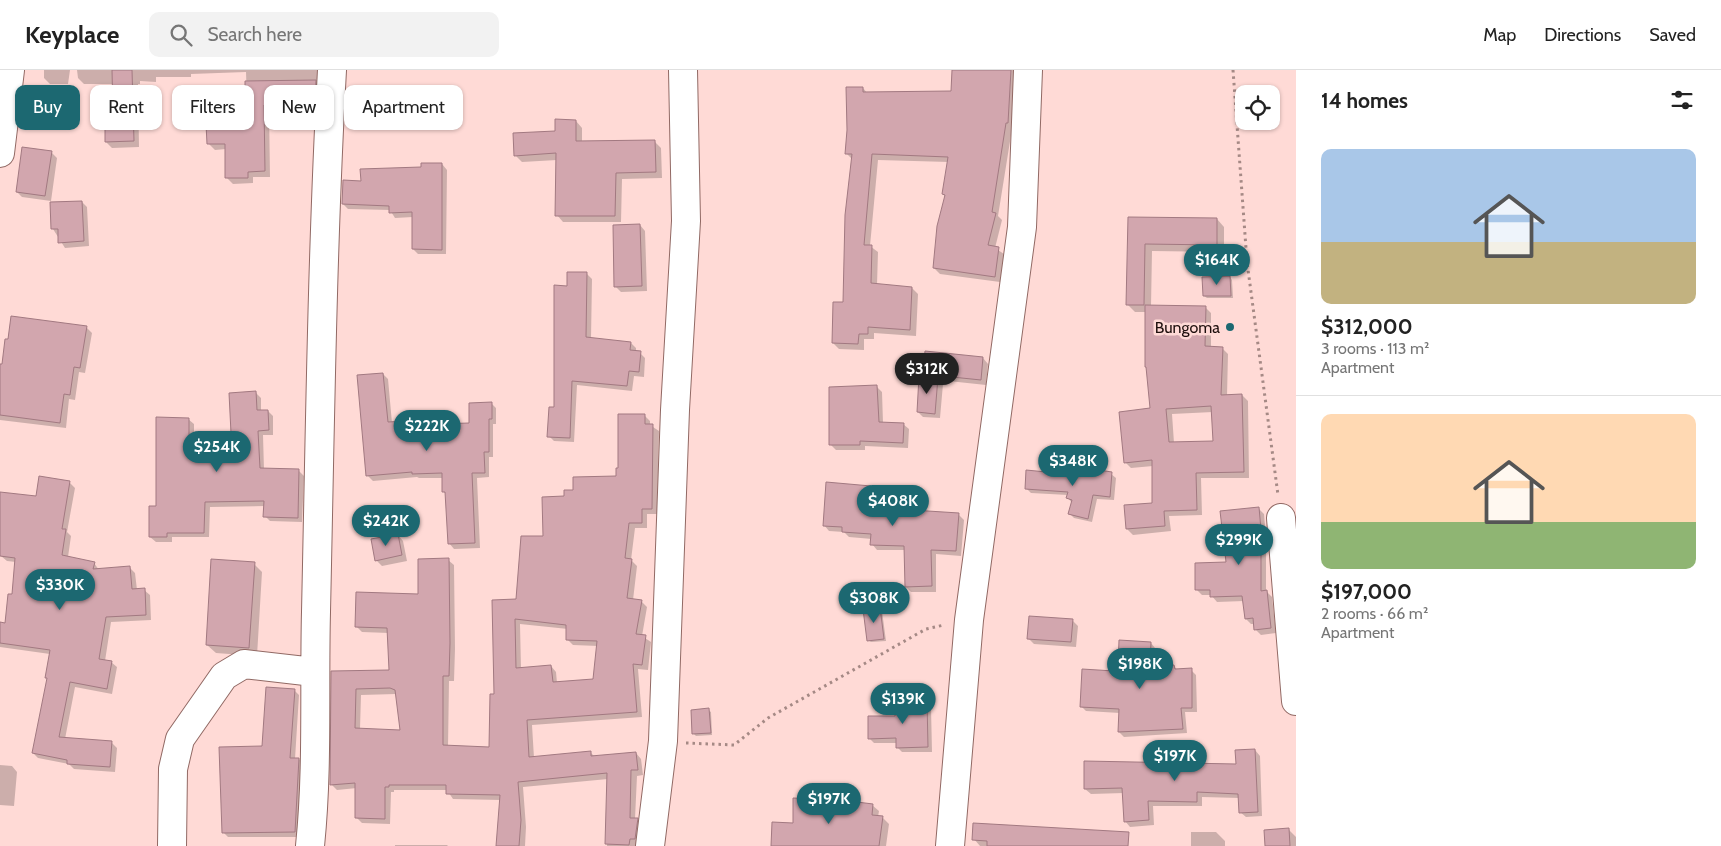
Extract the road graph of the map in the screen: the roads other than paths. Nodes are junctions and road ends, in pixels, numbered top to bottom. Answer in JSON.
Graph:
{"nodes":[{"id":1,"x":10,"y":70,"type":"edge"},
{"id":2,"x":332,"y":70,"type":"edge"},
{"id":3,"x":683,"y":70,"type":"edge"},
{"id":4,"x":1028,"y":70,"type":"edge"},
{"id":5,"x":0,"y":153,"type":"edge"},
{"id":6,"x":1281,"y":518,"type":"road end"},
{"id":7,"x":314,"y":672,"type":"junction"},
{"id":8,"x":1296,"y":701,"type":"edge"},
{"id":9,"x":172,"y":846,"type":"edge"},
{"id":10,"x":310,"y":846,"type":"edge"},
{"id":11,"x":650,"y":846,"type":"edge"},
{"id":12,"x":950,"y":846,"type":"edge"}],
"edges":[{"from":1,"to":5,"type":"street"},
{"from":2,"to":7,"type":"street"},
{"from":3,"to":11,"type":"street"},
{"from":4,"to":12,"type":"street"},
{"from":6,"to":8,"type":"street"},
{"from":7,"to":9,"type":"street"},
{"from":7,"to":10,"type":"street"}]}
